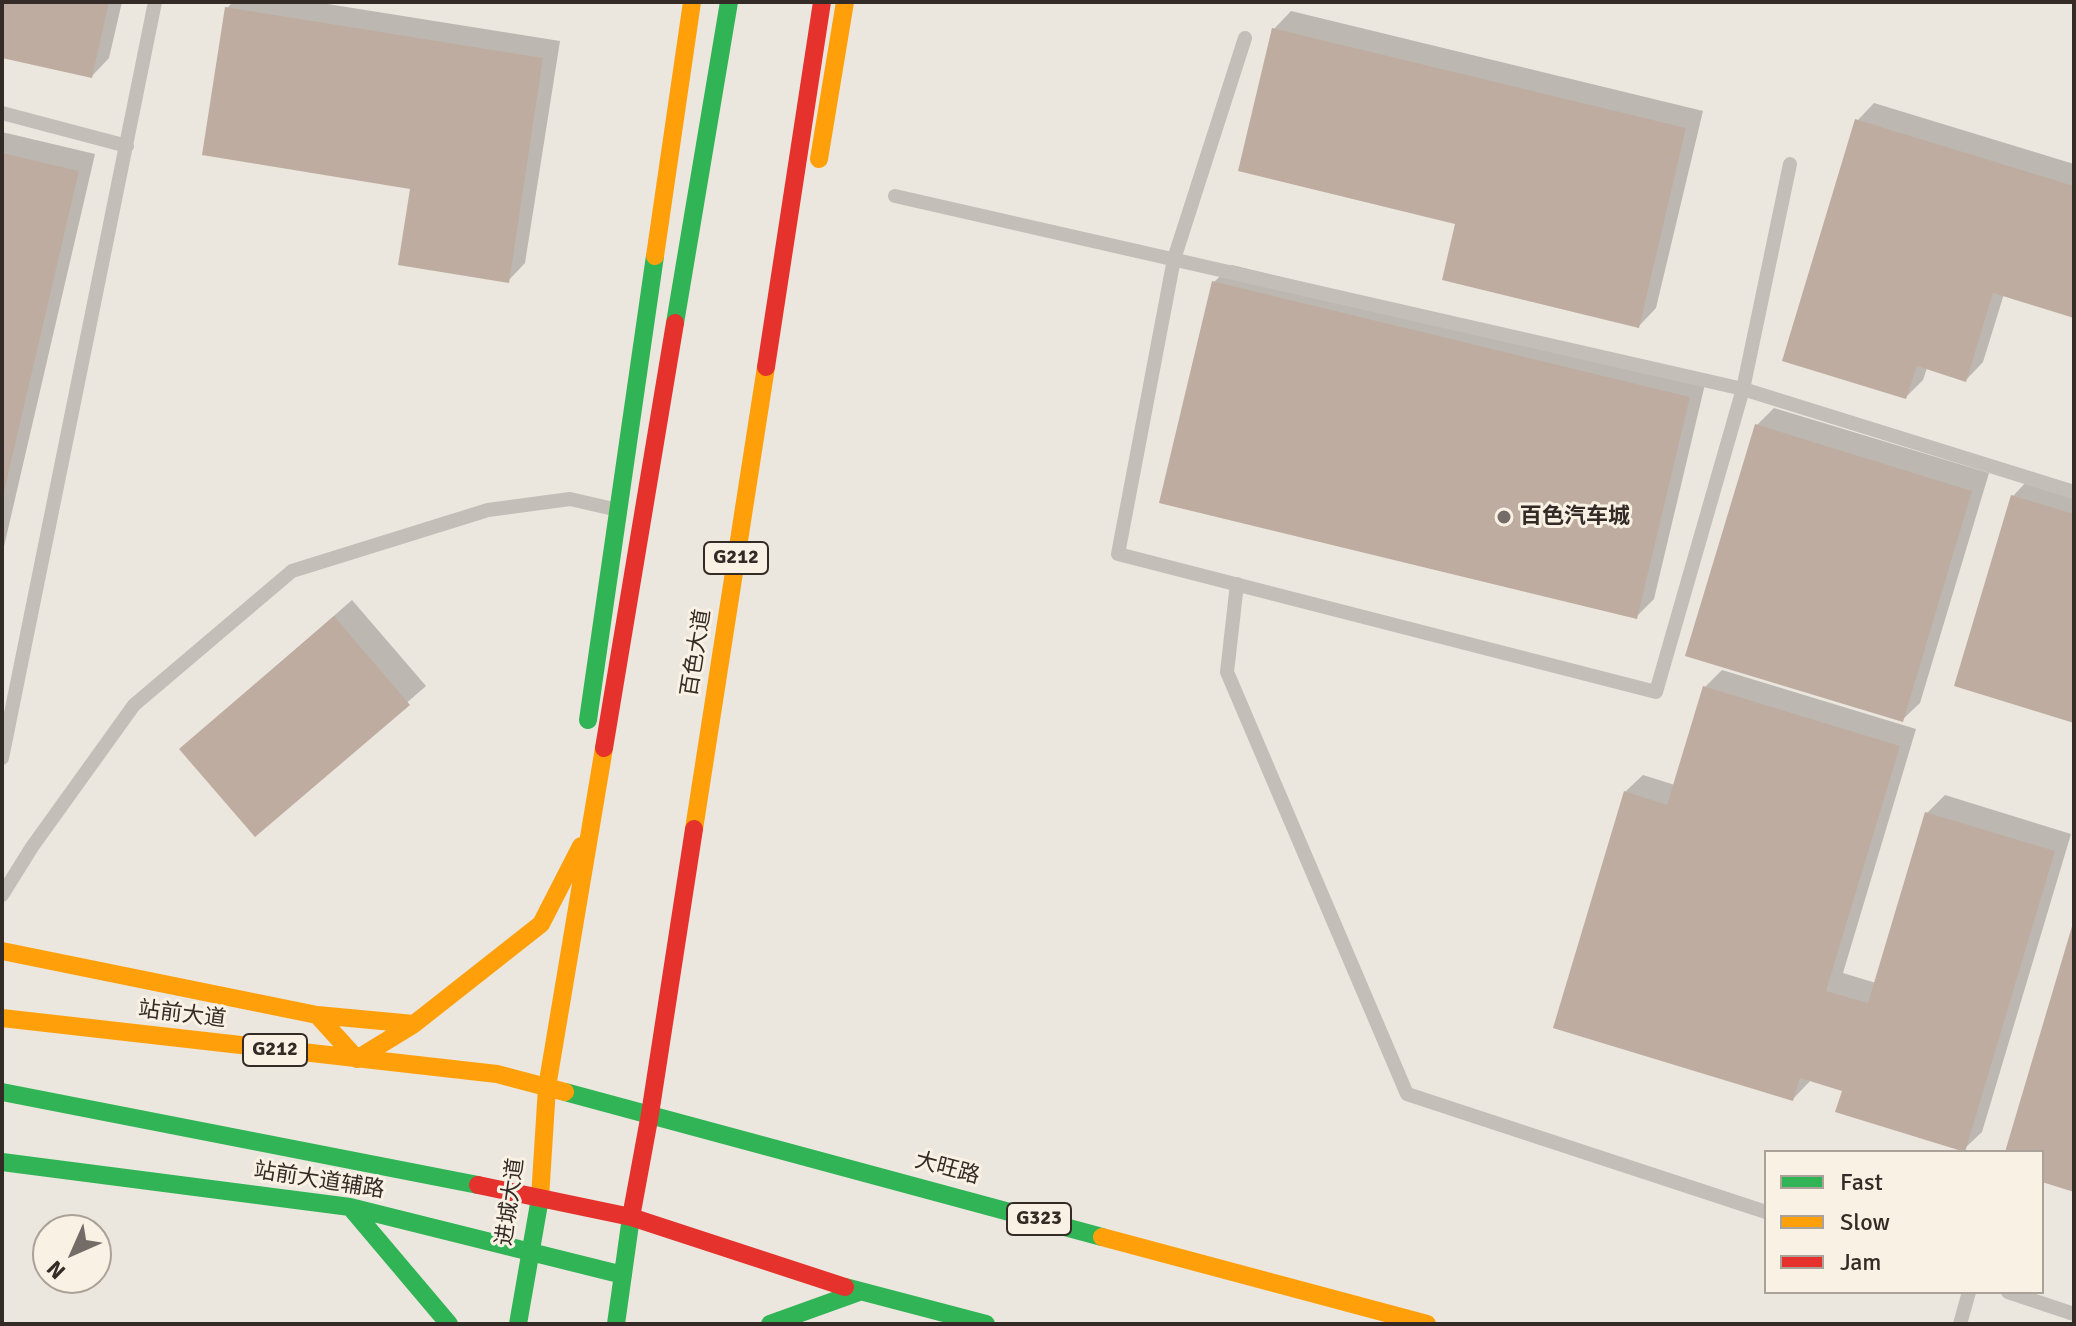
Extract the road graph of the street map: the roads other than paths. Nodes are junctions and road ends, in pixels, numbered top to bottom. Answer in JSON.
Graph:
{"nodes":[{"id":1,"x":155,"y":2,"type":"edge"},
{"id":2,"x":692,"y":2,"type":"edge"},
{"id":3,"x":729,"y":2,"type":"edge"},
{"id":4,"x":822,"y":2,"type":"edge"},
{"id":5,"x":845,"y":2,"type":"edge"},
{"id":6,"x":1245,"y":38,"type":"dead end"},
{"id":7,"x":2,"y":113,"type":"edge"},
{"id":8,"x":127,"y":146,"type":"junction"},
{"id":9,"x":1790,"y":164,"type":"dead end"},
{"id":10,"x":817,"y":175,"type":"dead end"},
{"id":11,"x":895,"y":196,"type":"dead end"},
{"id":12,"x":1174,"y":259,"type":"junction"},
{"id":13,"x":1743,"y":389,"type":"junction"},
{"id":14,"x":773,"y":442,"type":"dead end"},
{"id":15,"x":2074,"y":492,"type":"edge"},
{"id":16,"x":618,"y":510,"type":"junction"},
{"id":17,"x":1237,"y":584,"type":"junction"},
{"id":18,"x":584,"y":744,"type":"dead end"},
{"id":19,"x":2,"y":758,"type":"edge"},
{"id":20,"x":579,"y":775,"type":"dead end"},
{"id":21,"x":589,"y":830,"type":"junction"},
{"id":22,"x":2,"y":895,"type":"edge"},
{"id":23,"x":2,"y":951,"type":"edge"},
{"id":24,"x":317,"y":1015,"type":"junction"},
{"id":25,"x":2,"y":1018,"type":"edge"},
{"id":26,"x":414,"y":1024,"type":"junction"},
{"id":27,"x":357,"y":1059,"type":"junction"},
{"id":28,"x":547,"y":1087,"type":"junction"},
{"id":29,"x":2,"y":1092,"type":"edge"},
{"id":30,"x":656,"y":1115,"type":"junction"},
{"id":31,"x":2,"y":1162,"type":"edge"},
{"id":32,"x":540,"y":1198,"type":"junction"},
{"id":33,"x":350,"y":1207,"type":"junction"},
{"id":34,"x":1764,"y":1211,"type":"edge"},
{"id":35,"x":631,"y":1217,"type":"junction"},
{"id":36,"x":529,"y":1250,"type":"junction"},
{"id":37,"x":623,"y":1275,"type":"junction"},
{"id":38,"x":859,"y":1292,"type":"junction"},
{"id":39,"x":1968,"y":1294,"type":"edge"},
{"id":40,"x":2014,"y":1294,"type":"edge"},
{"id":41,"x":2074,"y":1314,"type":"edge"},
{"id":42,"x":449,"y":1324,"type":"edge"},
{"id":43,"x":518,"y":1324,"type":"edge"},
{"id":44,"x":616,"y":1324,"type":"edge"},
{"id":45,"x":770,"y":1324,"type":"edge"},
{"id":46,"x":986,"y":1324,"type":"edge"},
{"id":47,"x":1427,"y":1324,"type":"edge"},
{"id":48,"x":1960,"y":1324,"type":"edge"}],
"edges":[{"from":1,"to":8,"type":"lane"},
{"from":2,"to":16,"type":"main road"},
{"from":3,"to":21,"type":"main road"},
{"from":4,"to":30,"type":"main road","name":"百色大道","number":"G212"},
{"from":5,"to":10,"type":"main road"},
{"from":6,"to":12,"type":"lane"},
{"from":7,"to":8,"type":"lane"},
{"from":8,"to":19,"type":"lane"},
{"from":9,"to":13,"type":"lane"},
{"from":11,"to":12,"type":"lane"},
{"from":12,"to":13,"type":"lane"},
{"from":12,"to":17,"type":"lane"},
{"from":13,"to":15,"type":"lane"},
{"from":13,"to":17,"type":"lane"},
{"from":14,"to":30,"type":"main road"},
{"from":16,"to":18,"type":"main road"},
{"from":16,"to":22,"type":"lane"},
{"from":17,"to":34,"type":"lane"},
{"from":20,"to":21,"type":"main road"},
{"from":21,"to":26,"type":"main road"},
{"from":21,"to":28,"type":"main road"},
{"from":23,"to":24,"type":"main road"},
{"from":24,"to":26,"type":"main road"},
{"from":24,"to":27,"type":"main road"},
{"from":25,"to":27,"type":"main road","name":"站前大道","number":"G212"},
{"from":26,"to":27,"type":"main road"},
{"from":27,"to":28,"type":"main road","name":"站前大道","number":"G212"},
{"from":28,"to":30,"type":"main road","name":"大旺路","number":"G212"},
{"from":28,"to":32,"type":"main road","name":"进城大道"},
{"from":29,"to":32,"type":"main road"},
{"from":30,"to":35,"type":"main road","name":"百色大道","number":"G212"},
{"from":30,"to":47,"type":"main road","name":"大旺路","number":"G323"},
{"from":31,"to":33,"type":"main road","name":"站前大道辅路"},
{"from":32,"to":35,"type":"main road"},
{"from":32,"to":36,"type":"main road","name":"进城大道"},
{"from":33,"to":36,"type":"main road","name":"站前大道辅路"},
{"from":33,"to":42,"type":"main road"},
{"from":35,"to":37,"type":"main road"},
{"from":35,"to":38,"type":"main road"},
{"from":36,"to":37,"type":"main road","name":"站前大道辅路"},
{"from":36,"to":43,"type":"main road","name":"进城大道"},
{"from":37,"to":44,"type":"main road"},
{"from":38,"to":45,"type":"main road"},
{"from":38,"to":46,"type":"main road"},
{"from":39,"to":48,"type":"lane"},
{"from":40,"to":41,"type":"lane"}]}
